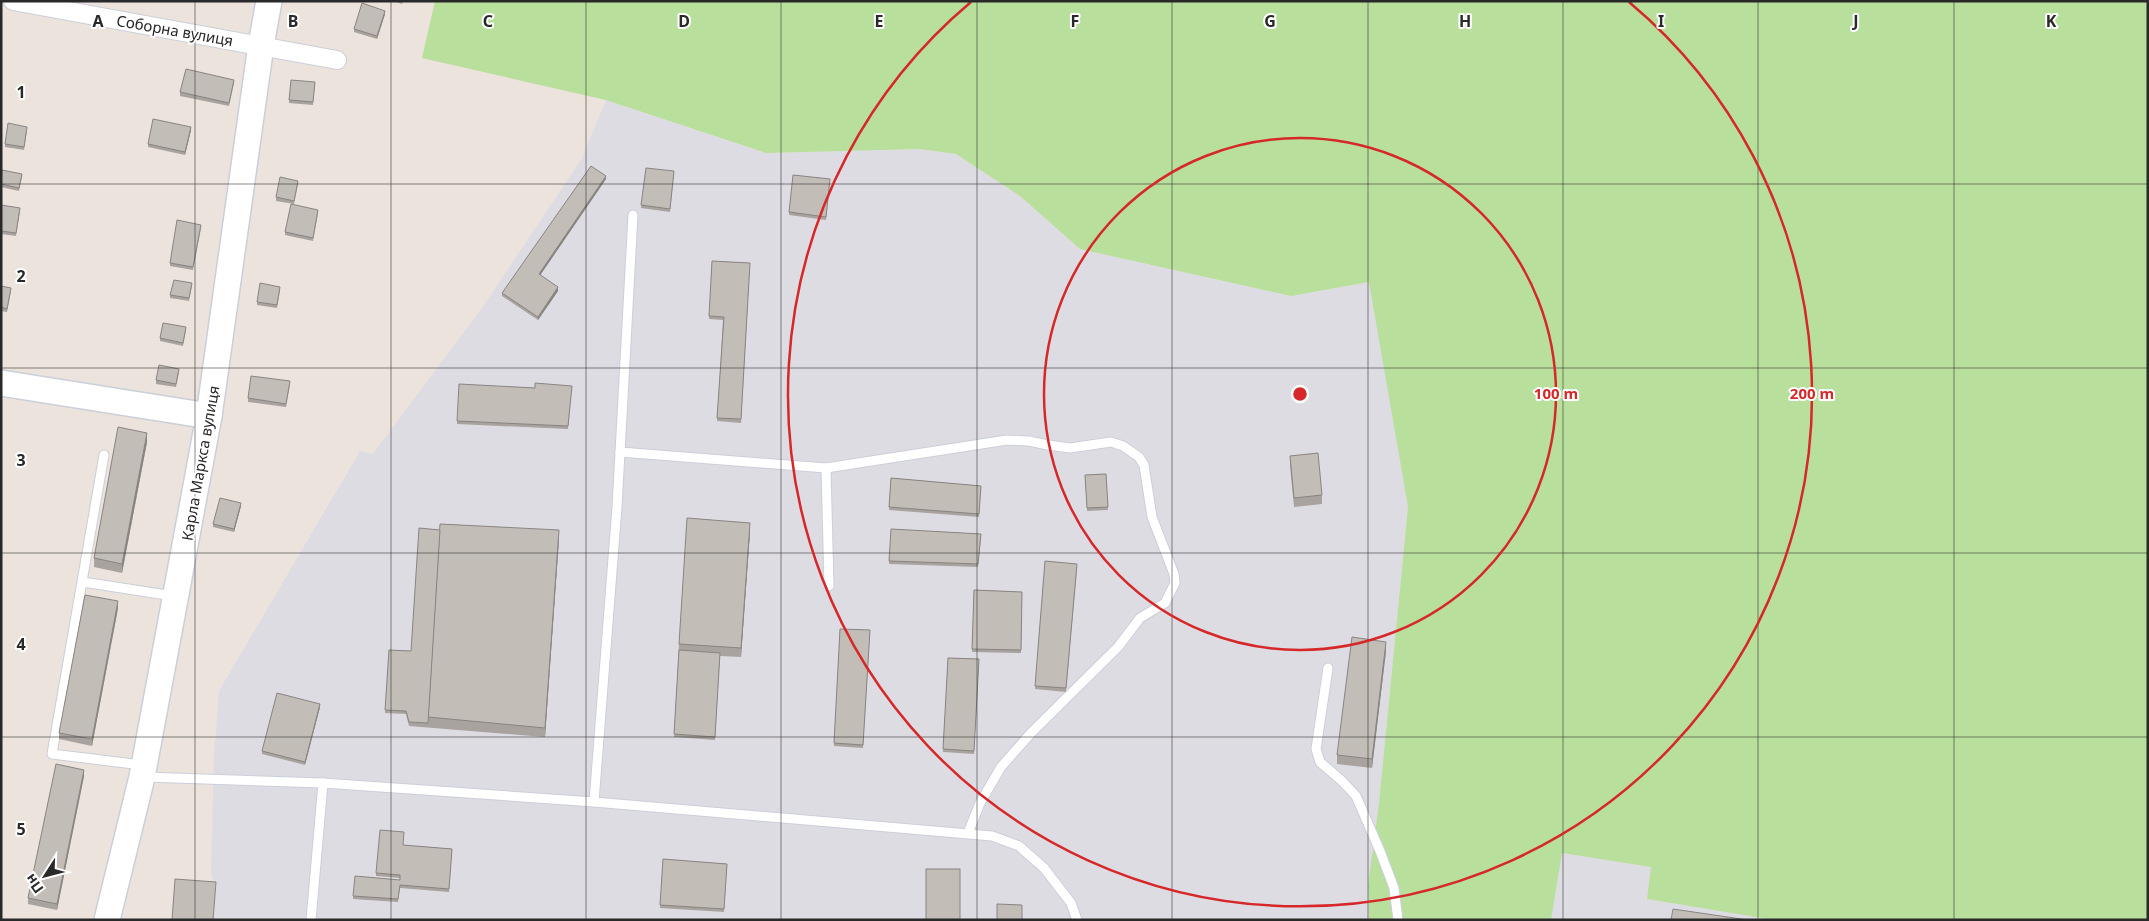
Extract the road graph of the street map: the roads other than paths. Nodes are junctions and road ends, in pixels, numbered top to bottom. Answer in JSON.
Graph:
{"nodes":[{"id":1,"x":13,"y":1,"type":"edge"},
{"id":2,"x":269,"y":1,"type":"edge"},
{"id":3,"x":261,"y":45,"type":"junction"},
{"id":4,"x":337,"y":60,"type":"dead end"},
{"id":5,"x":633,"y":215,"type":"dead end"},
{"id":6,"x":1,"y":383,"type":"edge"},
{"id":7,"x":209,"y":416,"type":"junction"},
{"id":8,"x":620,"y":452,"type":"junction"},
{"id":9,"x":104,"y":455,"type":"dead end"},
{"id":10,"x":826,"y":468,"type":"junction"},
{"id":11,"x":83,"y":582,"type":"junction"},
{"id":12,"x":829,"y":586,"type":"dead end"},
{"id":13,"x":176,"y":597,"type":"junction"},
{"id":14,"x":1328,"y":668,"type":"dead end"},
{"id":15,"x":143,"y":771,"type":"junction"},
{"id":16,"x":323,"y":783,"type":"junction"},
{"id":17,"x":594,"y":802,"type":"junction"},
{"id":18,"x":968,"y":833,"type":"junction"},
{"id":19,"x":107,"y":920,"type":"edge"},
{"id":20,"x":311,"y":920,"type":"edge"},
{"id":21,"x":1077,"y":920,"type":"edge"},
{"id":22,"x":1398,"y":920,"type":"edge"}],
"edges":[{"from":1,"to":3,"type":"street","name":"Соборна вулиця"},
{"from":2,"to":3,"type":"street","name":"Карла Маркса вулиця"},
{"from":3,"to":4,"type":"street","name":"Соборна вулиця"},
{"from":3,"to":7,"type":"street","name":"Карла Маркса вулиця"},
{"from":5,"to":8,"type":"lane"},
{"from":6,"to":7,"type":"street"},
{"from":7,"to":13,"type":"street","name":"Карла Маркса вулиця"},
{"from":8,"to":10,"type":"lane"},
{"from":8,"to":17,"type":"lane"},
{"from":9,"to":11,"type":"lane"},
{"from":10,"to":12,"type":"lane"},
{"from":10,"to":18,"type":"lane"},
{"from":11,"to":13,"type":"lane"},
{"from":11,"to":15,"type":"lane"},
{"from":13,"to":15,"type":"street","name":"Карла Маркса вулиця"},
{"from":14,"to":22,"type":"lane"},
{"from":15,"to":16,"type":"lane"},
{"from":15,"to":19,"type":"street","name":"Карла Маркса вулиця"},
{"from":16,"to":17,"type":"lane"},
{"from":16,"to":20,"type":"lane"},
{"from":17,"to":18,"type":"lane"},
{"from":18,"to":21,"type":"lane"}]}
